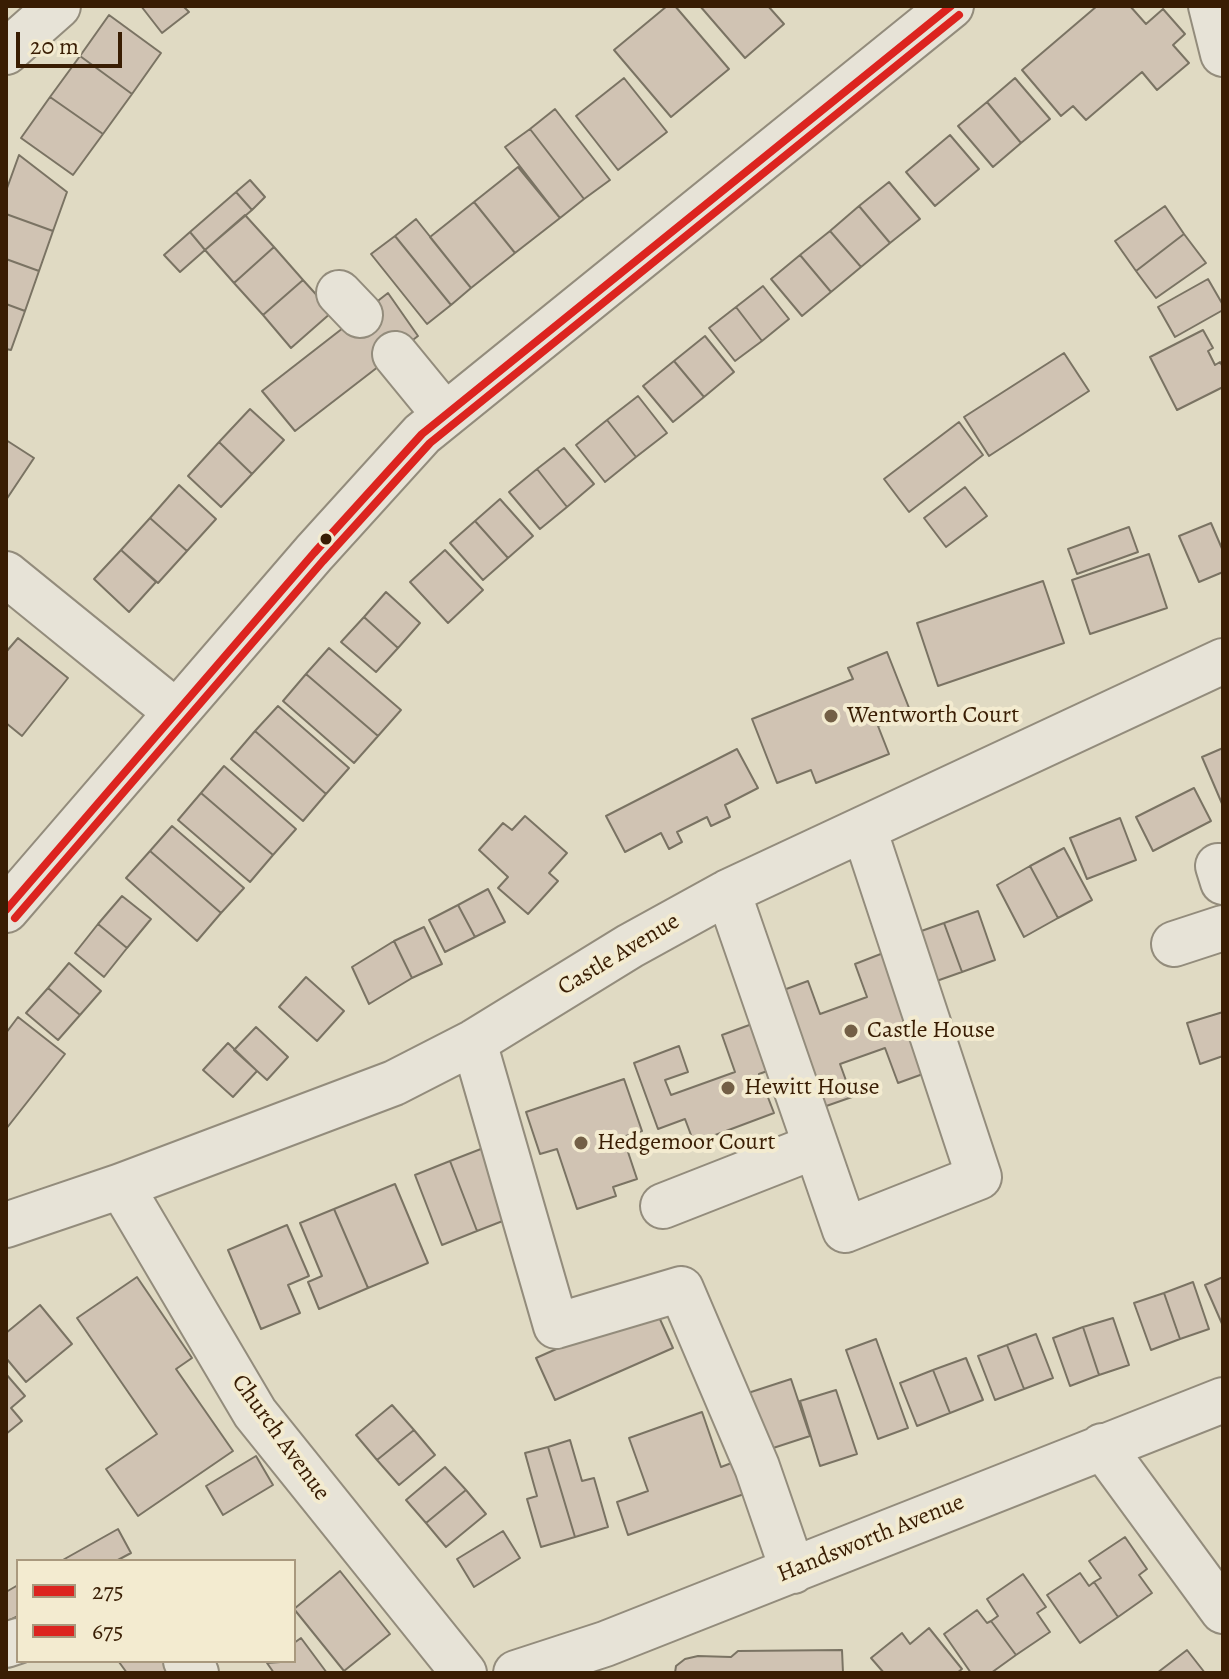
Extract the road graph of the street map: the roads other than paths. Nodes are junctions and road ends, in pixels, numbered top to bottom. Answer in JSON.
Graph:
{"nodes":[{"id":1,"x":15,"y":6,"type":"edge"},
{"id":2,"x":58,"y":6,"type":"edge"},
{"id":3,"x":951,"y":6,"type":"edge"},
{"id":4,"x":1211,"y":6,"type":"edge"},
{"id":5,"x":6,"y":33,"type":"edge"},
{"id":6,"x":6,"y":52,"type":"edge"},
{"id":7,"x":1223,"y":54,"type":"edge"},
{"id":8,"x":395,"y":354,"type":"dead end"},
{"id":9,"x":445,"y":415,"type":"junction"},
{"id":10,"x":6,"y":574,"type":"edge"},
{"id":11,"x":1223,"y":661,"type":"edge"},
{"id":12,"x":176,"y":712,"type":"junction"},
{"id":13,"x":864,"y":829,"type":"junction"},
{"id":14,"x":728,"y":892,"type":"junction"},
{"id":15,"x":6,"y":910,"type":"edge"},
{"id":16,"x":1223,"y":928,"type":"edge"},
{"id":17,"x":1174,"y":944,"type":"dead end"},
{"id":18,"x":474,"y":1042,"type":"junction"},
{"id":19,"x":816,"y":1146,"type":"junction"},
{"id":20,"x":121,"y":1186,"type":"junction"},
{"id":21,"x":663,"y":1206,"type":"dead end"},
{"id":22,"x":6,"y":1225,"type":"edge"},
{"id":23,"x":1223,"y":1400,"type":"edge"},
{"id":24,"x":1102,"y":1446,"type":"junction"},
{"id":25,"x":793,"y":1571,"type":"junction"},
{"id":26,"x":1223,"y":1611,"type":"edge"},
{"id":27,"x":611,"y":1659,"type":"edge"},
{"id":28,"x":464,"y":1673,"type":"edge"},
{"id":29,"x":516,"y":1673,"type":"edge"}],
"edges":[{"from":1,"to":5,"type":"street"},
{"from":2,"to":6,"type":"street"},
{"from":3,"to":9,"type":"street"},
{"from":4,"to":7,"type":"street"},
{"from":8,"to":9,"type":"street"},
{"from":9,"to":12,"type":"street"},
{"from":10,"to":12,"type":"street"},
{"from":11,"to":13,"type":"street","name":"Castle Avenue"},
{"from":12,"to":15,"type":"street"},
{"from":13,"to":14,"type":"street","name":"Castle Avenue"},
{"from":13,"to":19,"type":"street"},
{"from":14,"to":18,"type":"street","name":"Castle Avenue"},
{"from":14,"to":19,"type":"street"},
{"from":16,"to":17,"type":"street"},
{"from":18,"to":20,"type":"street","name":"Castle Avenue"},
{"from":18,"to":25,"type":"street"},
{"from":19,"to":21,"type":"street"},
{"from":20,"to":22,"type":"street","name":"Castle Avenue"},
{"from":20,"to":28,"type":"street","name":"Church Avenue"},
{"from":23,"to":24,"type":"street","name":"Handsworth Avenue"},
{"from":24,"to":25,"type":"street","name":"Handsworth Avenue"},
{"from":24,"to":26,"type":"street"},
{"from":25,"to":27,"type":"street","name":"Handsworth Avenue"},
{"from":27,"to":29,"type":"street","name":"Handsworth Avenue"}]}
